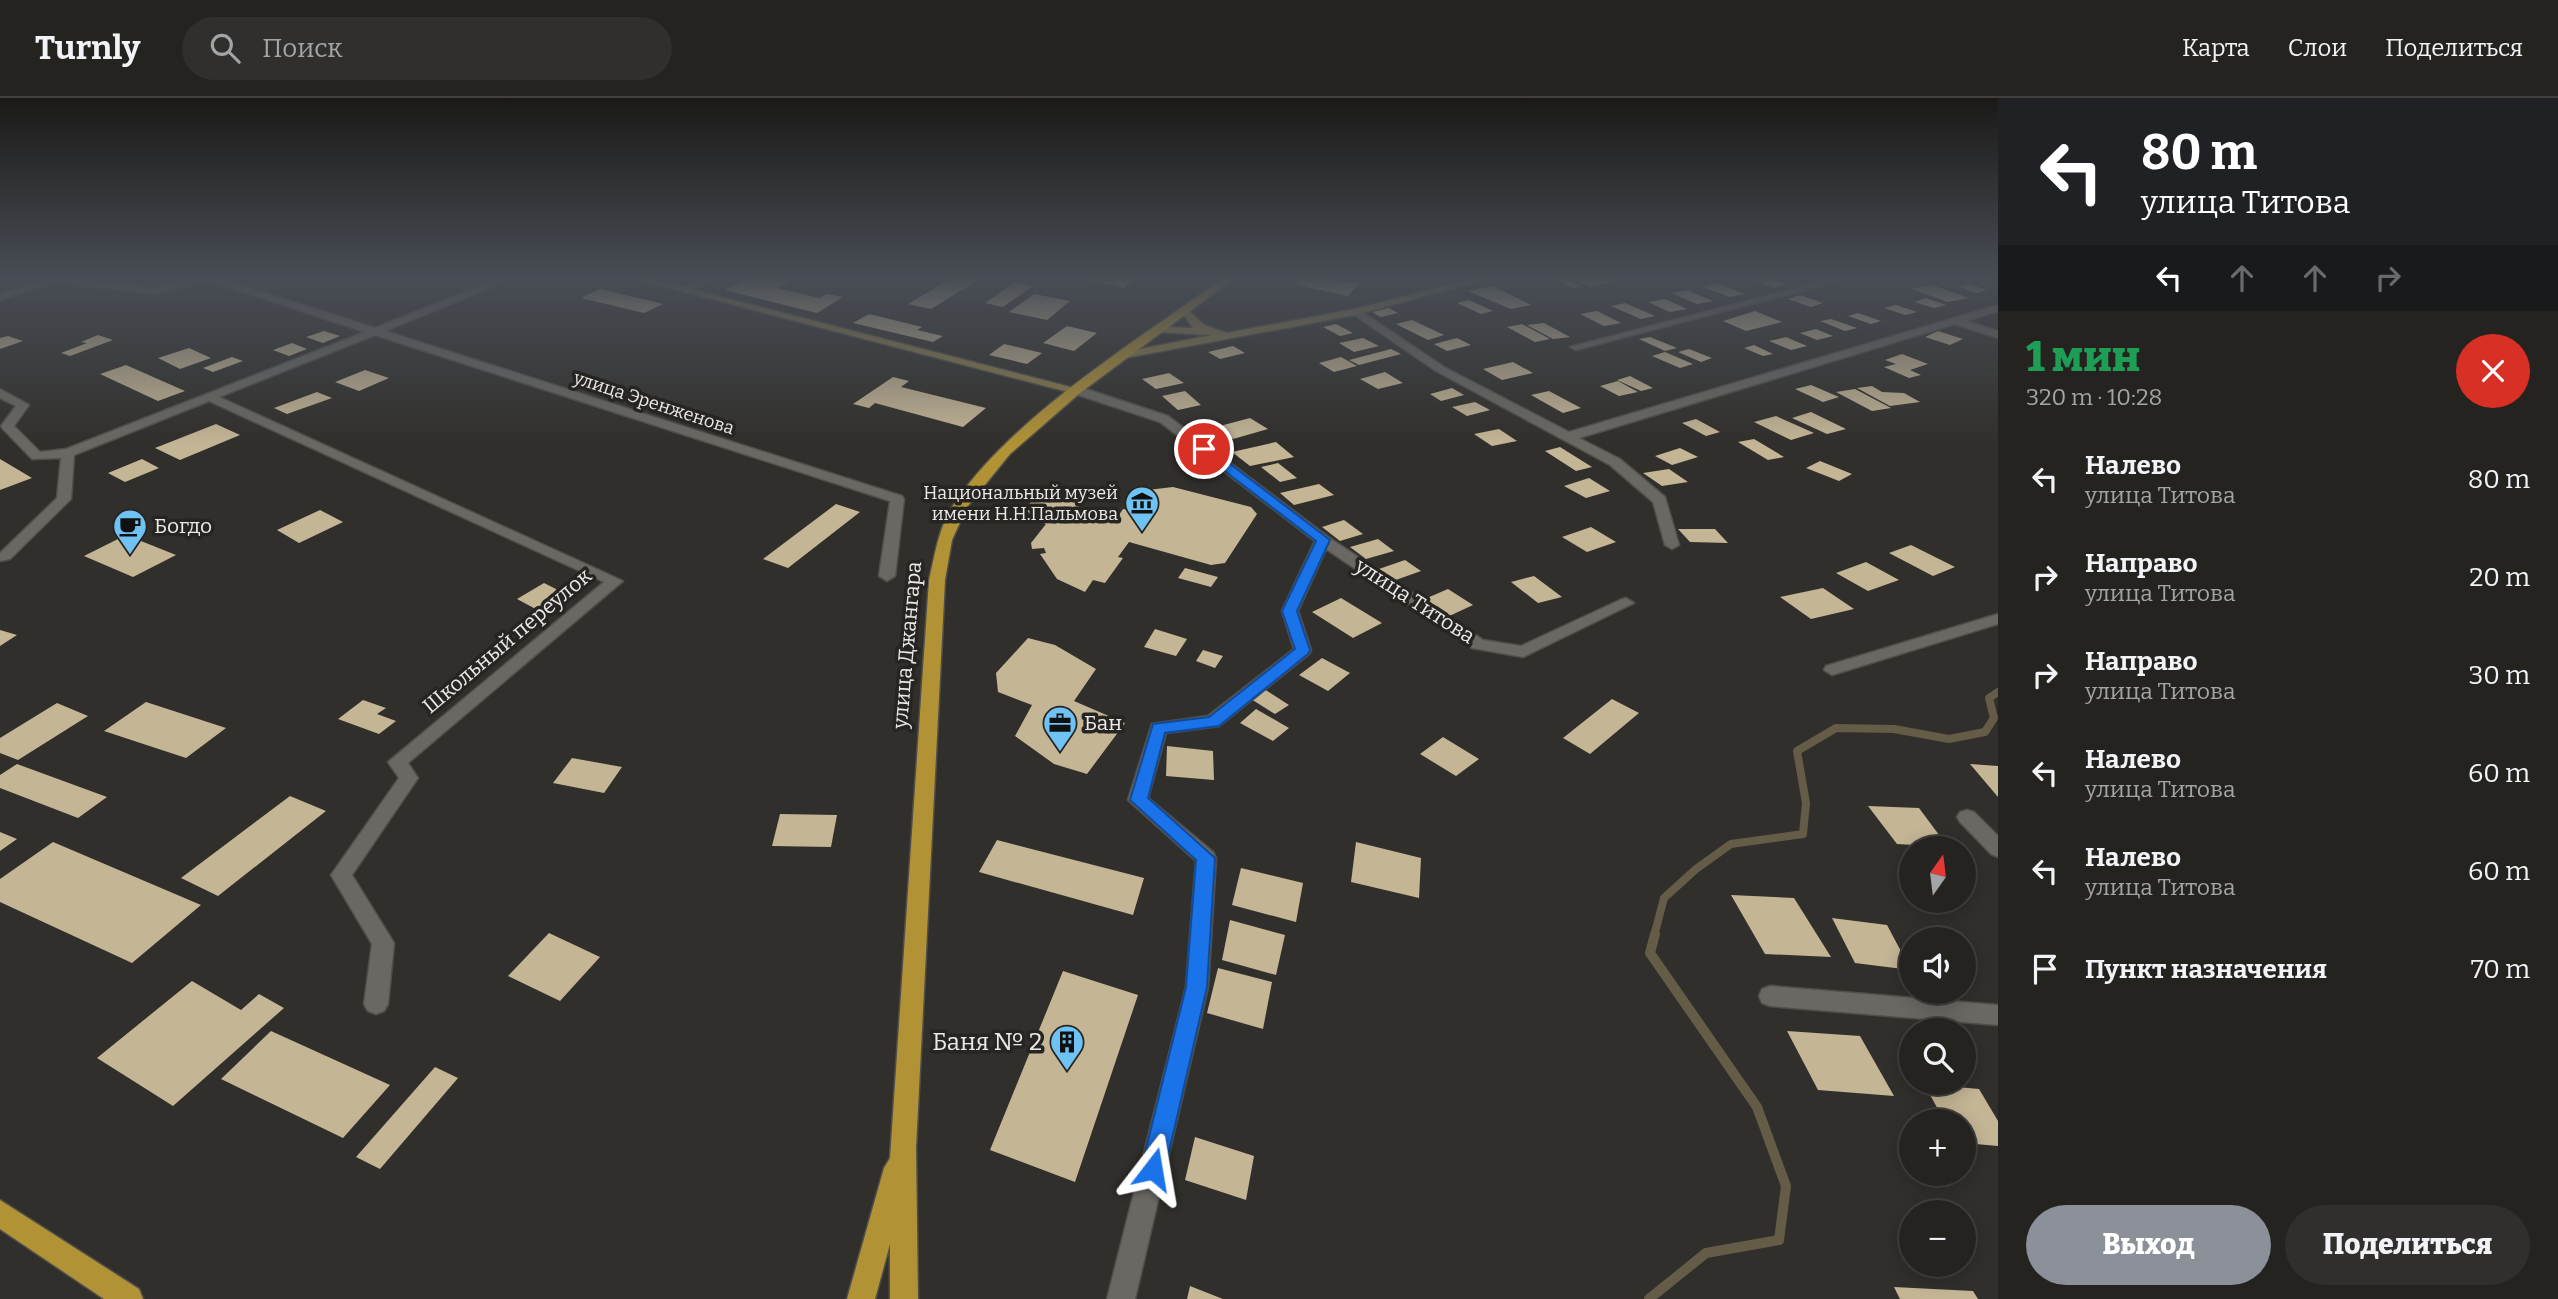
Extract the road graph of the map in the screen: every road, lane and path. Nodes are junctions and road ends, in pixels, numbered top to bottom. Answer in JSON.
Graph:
{"nodes":[{"id":1,"x":372,"y":333,"type":"edge"},
{"id":2,"x":378,"y":333,"type":"edge"},
{"id":3,"x":852,"y":333,"type":"edge"},
{"id":4,"x":1156,"y":333,"type":"edge"},
{"id":5,"x":1216,"y":333,"type":"edge"},
{"id":6,"x":1239,"y":333,"type":"edge"},
{"id":7,"x":1386,"y":333,"type":"edge"},
{"id":8,"x":1631,"y":333,"type":"edge"},
{"id":9,"x":1913,"y":333,"type":"edge"},
{"id":10,"x":1228,"y":335,"type":"junction"},
{"id":11,"x":1576,"y":347,"type":"dead end"},
{"id":12,"x":1125,"y":355,"type":"junction"},
{"id":13,"x":1076,"y":390,"type":"junction"},
{"id":14,"x":0,"y":393,"type":"edge"},
{"id":15,"x":209,"y":397,"type":"junction"},
{"id":16,"x":1567,"y":438,"type":"junction"},
{"id":17,"x":68,"y":453,"type":"junction"},
{"id":18,"x":1323,"y":540,"type":"junction"},
{"id":19,"x":1672,"y":545,"type":"dead end"},
{"id":20,"x":0,"y":557,"type":"edge"},
{"id":21,"x":887,"y":576,"type":"dead end"},
{"id":22,"x":1626,"y":603,"type":"dead end"},
{"id":23,"x":1998,"y":619,"type":"edge"},
{"id":24,"x":1832,"y":670,"type":"dead end"},
{"id":25,"x":1968,"y":817,"type":"dead end"},
{"id":26,"x":1998,"y":849,"type":"edge"},
{"id":27,"x":1770,"y":996,"type":"dead end"},
{"id":28,"x":376,"y":1004,"type":"dead end"},
{"id":29,"x":1998,"y":1015,"type":"edge"},
{"id":30,"x":903,"y":1148,"type":"junction"},
{"id":31,"x":0,"y":1213,"type":"edge"},
{"id":32,"x":130,"y":1299,"type":"edge"},
{"id":33,"x":861,"y":1299,"type":"edge"},
{"id":34,"x":904,"y":1299,"type":"edge"},
{"id":35,"x":1121,"y":1299,"type":"edge"}],
"edges":[{"from":1,"to":15,"type":"street"},
{"from":2,"to":21,"type":"street","name":"улица Эренженова"},
{"from":3,"to":13,"type":"street"},
{"from":4,"to":12,"type":"main road","name":"улица Джангара"},
{"from":5,"to":10,"type":"street"},
{"from":6,"to":10,"type":"street"},
{"from":7,"to":16,"type":"street"},
{"from":8,"to":11,"type":"street"},
{"from":9,"to":16,"type":"street"},
{"from":10,"to":12,"type":"street"},
{"from":12,"to":13,"type":"main road","name":"улица Джангара"},
{"from":13,"to":18,"type":"street","name":"улица Титова"},
{"from":13,"to":30,"type":"main road","name":"улица Джангара"},
{"from":14,"to":17,"type":"street"},
{"from":15,"to":17,"type":"street"},
{"from":15,"to":28,"type":"street","name":"Школьный переулок"},
{"from":16,"to":19,"type":"street"},
{"from":17,"to":20,"type":"street"},
{"from":18,"to":22,"type":"street","name":"улица Титова"},
{"from":18,"to":35,"type":"street"},
{"from":23,"to":24,"type":"street"},
{"from":25,"to":26,"type":"street"},
{"from":27,"to":29,"type":"street"},
{"from":30,"to":33,"type":"main road","name":"улица Джангара"},
{"from":30,"to":34,"type":"main road","name":"улица Джангара"},
{"from":31,"to":32,"type":"main road"}]}
